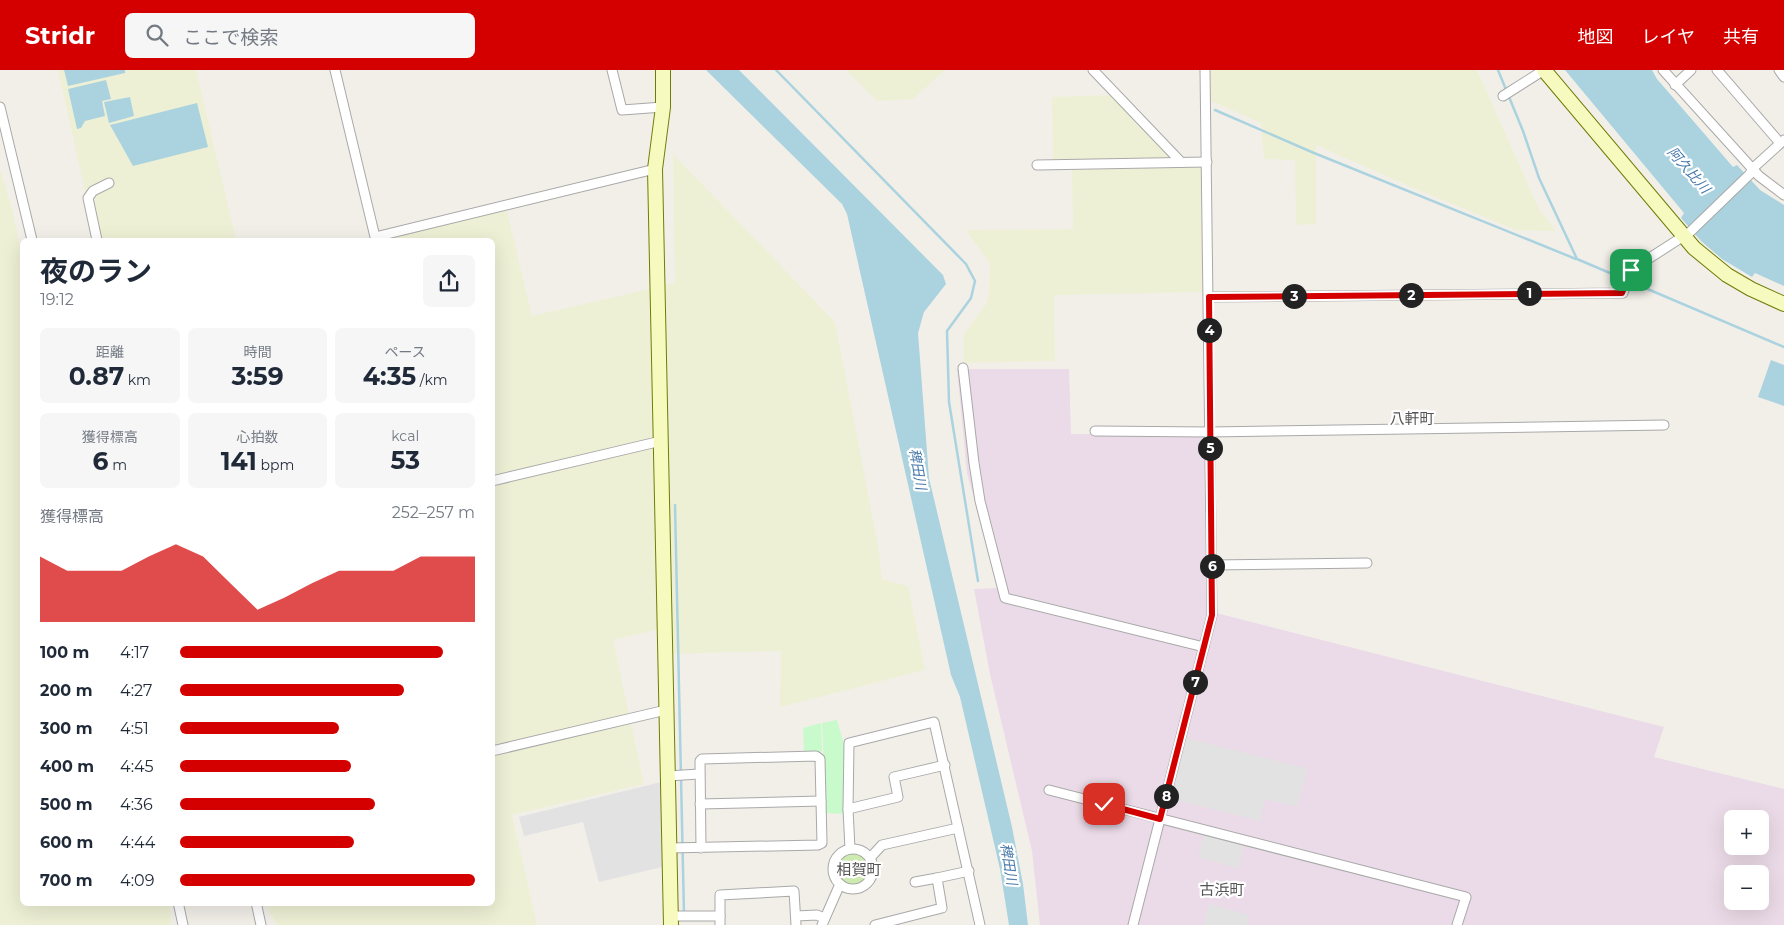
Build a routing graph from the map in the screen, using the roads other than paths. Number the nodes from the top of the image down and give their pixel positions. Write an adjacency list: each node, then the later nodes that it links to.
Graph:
1 (335, 70): 20 (street)
2 (612, 70): 15 (street)
3 (663, 70): 15 (street)
4 (1093, 70): 17 (street)
5 (1205, 70): 18 (street)
6 (1544, 70): 13 (street); 24 (street)
7 (1663, 70): 12 (street)
8 (1691, 70): 12 (street)
9 (1716, 70): 16 (street)
10 (1779, 70): 11 (street)
11 (1784, 77)
12 (1675, 85): 21 (street)
13 (1503, 96)
14 (0, 107): 25 (street)
15 (663, 107): 20 (street)
16 (1782, 141): 21 (street)
17 (1181, 162): 18 (street); 19 (street)
18 (1207, 162): 27 (street)
19 (1037, 165)
20 (655, 169): 33 (street)
21 (1751, 171): 23 (street); 24 (street)
22 (109, 183): 26 (street)
23 (1784, 195)
24 (1686, 234): 27 (street); 28 (street)
25 (32, 238)
26 (98, 238)
27 (1209, 297): 32 (street)
28 (1784, 304)
29 (963, 368): 37 (street)
30 (1664, 425): 32 (street)
31 (1095, 431): 32 (street)
32 (1210, 432): 36 (street)
33 (661, 441): 34 (street); 38 (street)
34 (495, 480)
35 (1367, 563): 36 (street)
36 (1212, 565): 37 (street)
37 (1204, 647): 47 (street)
38 (666, 710): 39 (street); 42 (street)
39 (495, 750)
40 (945, 765): 46 (street); 46 (street); 48 (street)
41 (699, 774): 42 (street); 44 (street); 45 (street)
42 (677, 776): 49 (street)
43 (1049, 790): 47 (street)
44 (821, 801): 45 (street); 50 (street)
45 (700, 804): 50 (street)
46 (848, 809): 51 (street)
47 (1160, 819): 67 (street); 68 (street)
48 (958, 828): 52 (street); 53 (street)
49 (678, 848): 50 (street); 59 (street)
50 (701, 848)
51 (850, 849): 52 (street); 56 (street)
52 (870, 858): 56 (street)
53 (969, 872): 54 (street); 66 (street)
54 (937, 878): 55 (street); 65 (street)
55 (915, 882)
56 (840, 884): 62 (street)
57 (179, 906): 63 (street)
58 (257, 906): 64 (street)
59 (678, 918): 60 (street)
60 (720, 921): 61 (street)
61 (796, 921): 62 (street)
62 (823, 922)
63 (183, 925)
64 (261, 925)
65 (875, 925)
66 (980, 925)
67 (1133, 925)
68 (1457, 925)

